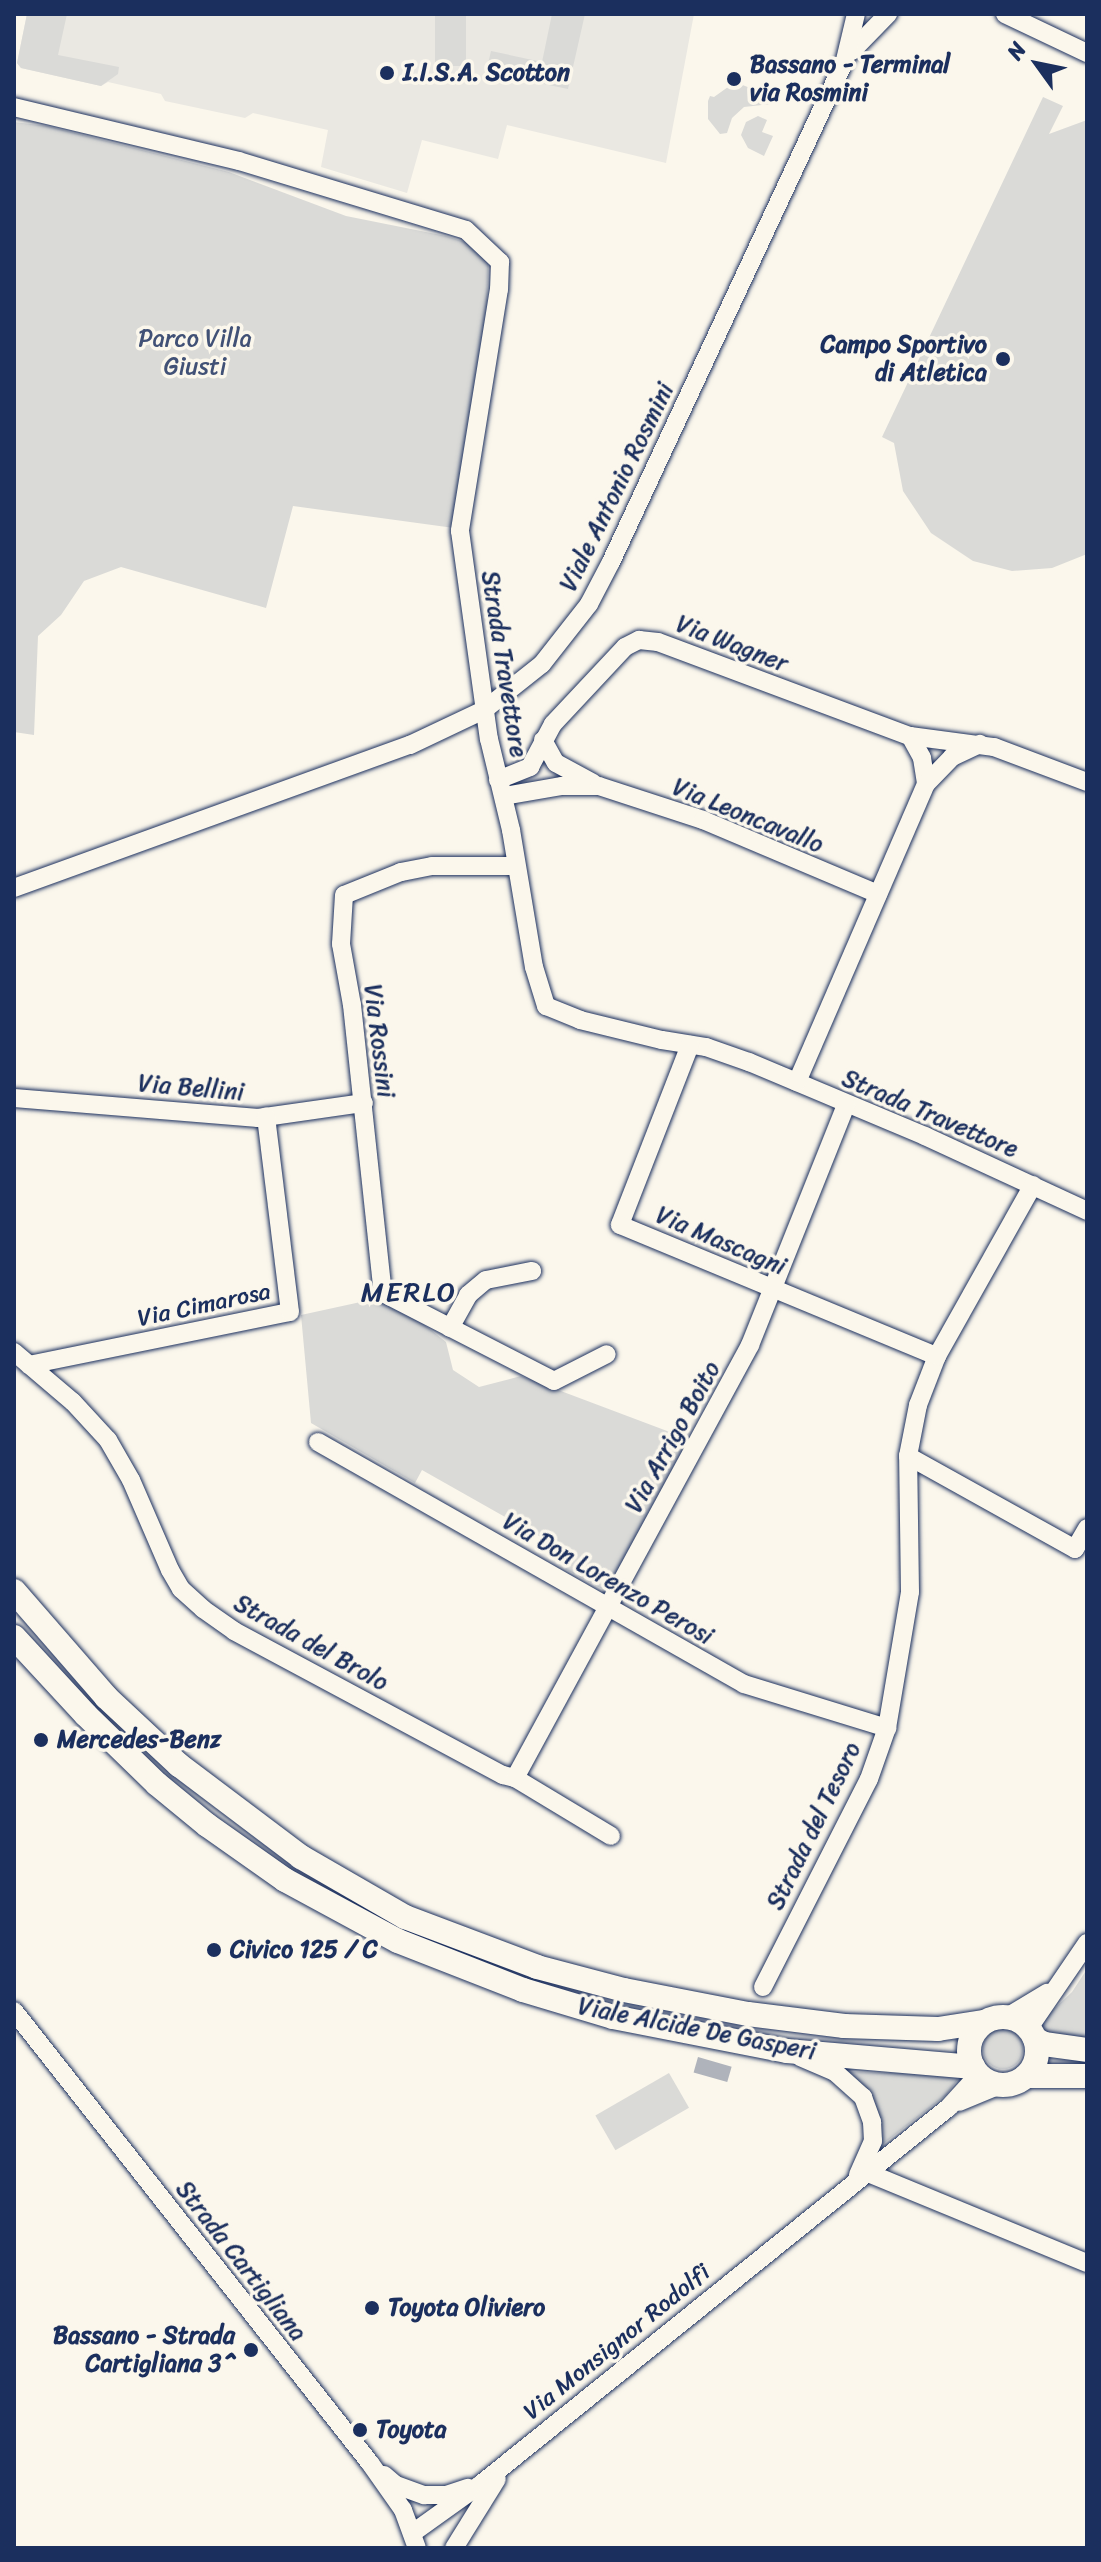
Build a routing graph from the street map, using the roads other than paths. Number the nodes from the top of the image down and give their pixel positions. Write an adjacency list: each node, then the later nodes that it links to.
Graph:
1 (856, 14): 5 (street, Viale Antonio Rosmini)
2 (888, 14): 5 (street, Viale Antonio Rosmini)
3 (1005, 14): 4 (street)
4 (1087, 53)
5 (845, 60): 7 (street, Viale Antonio Rosmini)
6 (14, 107): 7 (street, Strada Travettore)
7 (484, 710): 14 (street, Strada Travettore); 16 (street, Viale Antonio Rosmini)
8 (910, 736): 9 (street, Via Wagner); 10 (street, Via Wagner); 12 (street)
9 (543, 740): 13 (street, Via Leoncavallo); 14 (street, Via Wagner)
10 (980, 744): 11 (street, Via Wagner); 12 (street)
11 (1087, 782)
12 (926, 784): 17 (street)
13 (599, 786): 14 (street, Via Leoncavallo); 17 (street, Via Leoncavallo)
14 (501, 788): 15 (street, Strada Travettore)
15 (515, 866): 18 (street, Strada Travettore); 21 (street, Via Rossini)
16 (14, 888)
17 (878, 894): 19 (street)
18 (690, 1045): 19 (street, Strada Travettore); 27 (street, Via Mascagni)
19 (797, 1082): 22 (street, Strada Travettore)
20 (14, 1098): 23 (street, Via Bellini)
21 (364, 1103): 23 (street, Via Bellini); 28 (street, Via Rossini)
22 (846, 1105): 24 (street, Strada Travettore); 27 (street, Via Arrigo Boito)
23 (266, 1116): 32 (street, Via Cimarosa)
24 (1033, 1185): 25 (street, Strada Travettore); 31 (street, Strada del Tesoro)
25 (1087, 1211)
26 (532, 1271): 28 (street)
27 (774, 1290): 31 (street, Via Mascagni); 37 (street, Via Arrigo Boito)
28 (450, 1328): 30 (street, Via Rossini)
29 (14, 1352): 32 (street, Strada del Brolo)
30 (607, 1354)
31 (937, 1356): 34 (street, Strada del Tesoro)
32 (29, 1365): 40 (street, Strada del Brolo)
33 (318, 1442): 37 (street, Via Don Lorenzo Perosi)
34 (908, 1456): 35 (street); 39 (street, Strada del Tesoro)
35 (1087, 1528)
36 (14, 1591): 46 (main road, Viale Alcide De Gasperi)
37 (608, 1605): 39 (street, Via Don Lorenzo Perosi); 40 (street, Via Arrigo Boito)
38 (14, 1637): 49 (main road, Viale Alcide De Gasperi)
39 (887, 1728): 44 (street, Strada del Tesoro)
40 (515, 1778): 41 (street, Strada del Brolo)
41 (611, 1836)
42 (1087, 1943): 43 (street)
43 (1059, 1986): 46 (street); 47 (street)
44 (763, 1987)
45 (15, 2013): 56 (street, Strada Cartigliana)
46 (996, 2019): 47 (main road); 50 (main road)
47 (1032, 2033): 48 (main road); 51 (main road)
48 (1087, 2050)
49 (787, 2051): 50 (main road, Viale Alcide De Gasperi); 54 (street, Via Monsignor Rodolfi)
50 (984, 2075): 51 (main road, Viale Alcide De Gasperi); 53 (street, Via Monsignor Rodolfi)
51 (1026, 2076): 52 (main road, Viale Alcide De Gasperi)
52 (1087, 2076)
53 (866, 2172): 54 (street, Via Monsignor Rodolfi); 55 (street)
54 (849, 2186): 57 (street, Via Monsignor Rodolfi)
55 (1087, 2263)
56 (370, 2463): 58 (street); 59 (street, Strada Cartigliana)
57 (506, 2464): 58 (street, Via Monsignor Rodolfi); 60 (street)
58 (481, 2484): 59 (street, Via Monsignor Rodolfi)
59 (415, 2540)
60 (454, 2548)

